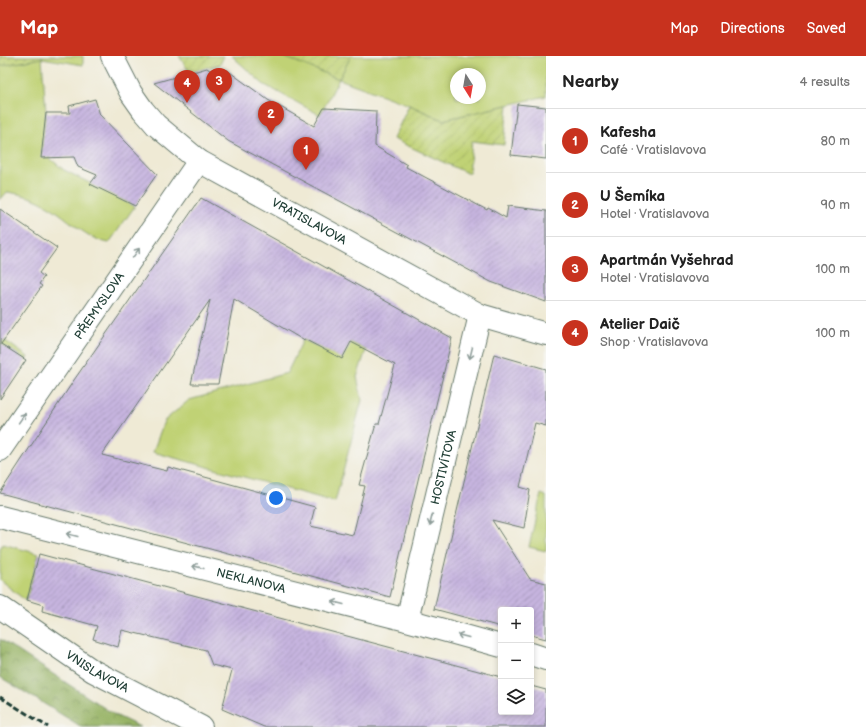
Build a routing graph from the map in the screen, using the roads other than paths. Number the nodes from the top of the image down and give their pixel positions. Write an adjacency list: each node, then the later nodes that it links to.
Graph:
1 (112, 56): 2 (street, VRATISLAVOVA)
2 (199, 161): 3 (street, VRATISLAVOVA); 5 (street, PŘEMYSLOVA, one-way to 2)
3 (480, 315): 4 (street, VRATISLAVOVA); 8 (street, HOSTIVÍTOVA, one-way to 8)
4 (546, 334)
5 (0, 450)
6 (0, 517): 8 (street, NEKLANOVA, one-way to 6)
7 (0, 607): 12 (street, VNISLAVOVA)
8 (407, 620): 9 (street, NEKLANOVA, one-way to 8)
9 (498, 645)
10 (534, 655): 11 (street)
11 (546, 658)
12 (201, 727)

